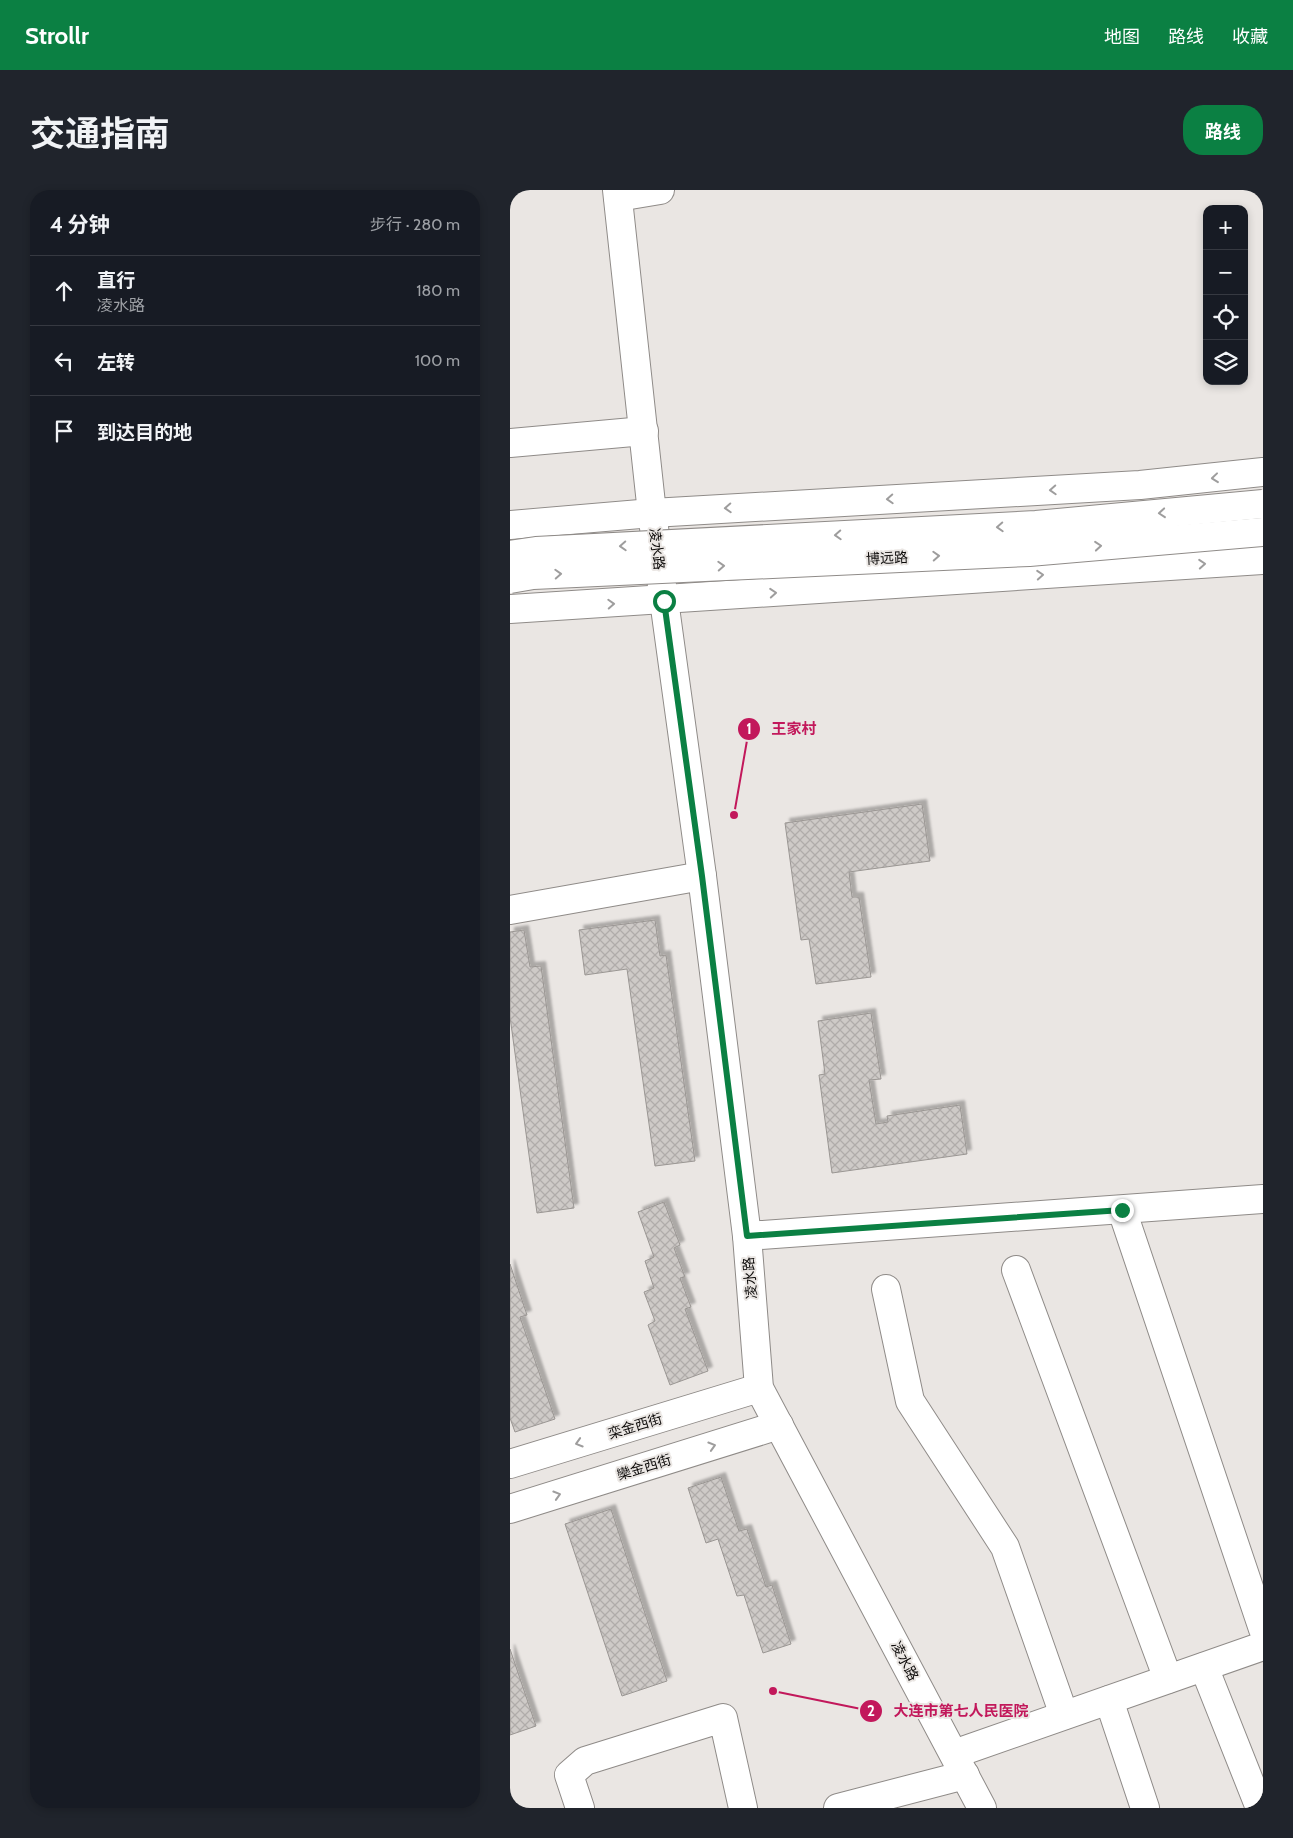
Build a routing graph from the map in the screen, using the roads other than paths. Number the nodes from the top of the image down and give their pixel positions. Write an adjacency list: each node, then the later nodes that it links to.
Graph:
1 (660, 190): 2 (street)
2 (618, 193): 3 (street, 凌水路)
3 (644, 431): 4 (street); 7 (street, 凌水路)
4 (510, 443)
5 (1263, 472): 7 (street, one-way to 7)
6 (1263, 504): 10 (street, one-way to 10, bridge)
7 (652, 513): 8 (street); 13 (street, 凌水路)
8 (510, 525)
9 (1263, 532): 12 (street, 博远路, one-way to 9, bridge)
10 (510, 555)
11 (1262, 562): 13 (street, one-way to 11)
12 (510, 579)
13 (664, 601): 14 (street, one-way to 13); 15 (street, 凌水路)
14 (510, 610)
15 (702, 876): 16 (street); 19 (street, 凌水路)
16 (510, 910)
17 (1263, 1199): 18 (street)
18 (1122, 1210): 19 (street); 26 (street)
19 (747, 1236): 22 (street, 凌水路)
20 (1016, 1270): 29 (street)
21 (886, 1289): 31 (street)
22 (759, 1388): 23 (street, 凌水路); 24 (street, 栾金西街, one-way to 24)
23 (779, 1425): 25 (street, 欒金西街, one-way to 23); 32 (street, 凌水路)
24 (510, 1464)
25 (510, 1509)
26 (1263, 1629)
27 (1263, 1646): 28 (street)
28 (1204, 1667): 29 (street); 38 (street)
29 (1168, 1679): 30 (street)
30 (1109, 1700): 31 (street); 37 (street)
31 (1064, 1715): 32 (street)
32 (959, 1764): 35 (street); 36 (street, 凌水路)
33 (580, 1808): 34 (street)
34 (743, 1808)
35 (838, 1808)
36 (982, 1808)
37 (1145, 1808)
38 (1260, 1808)

